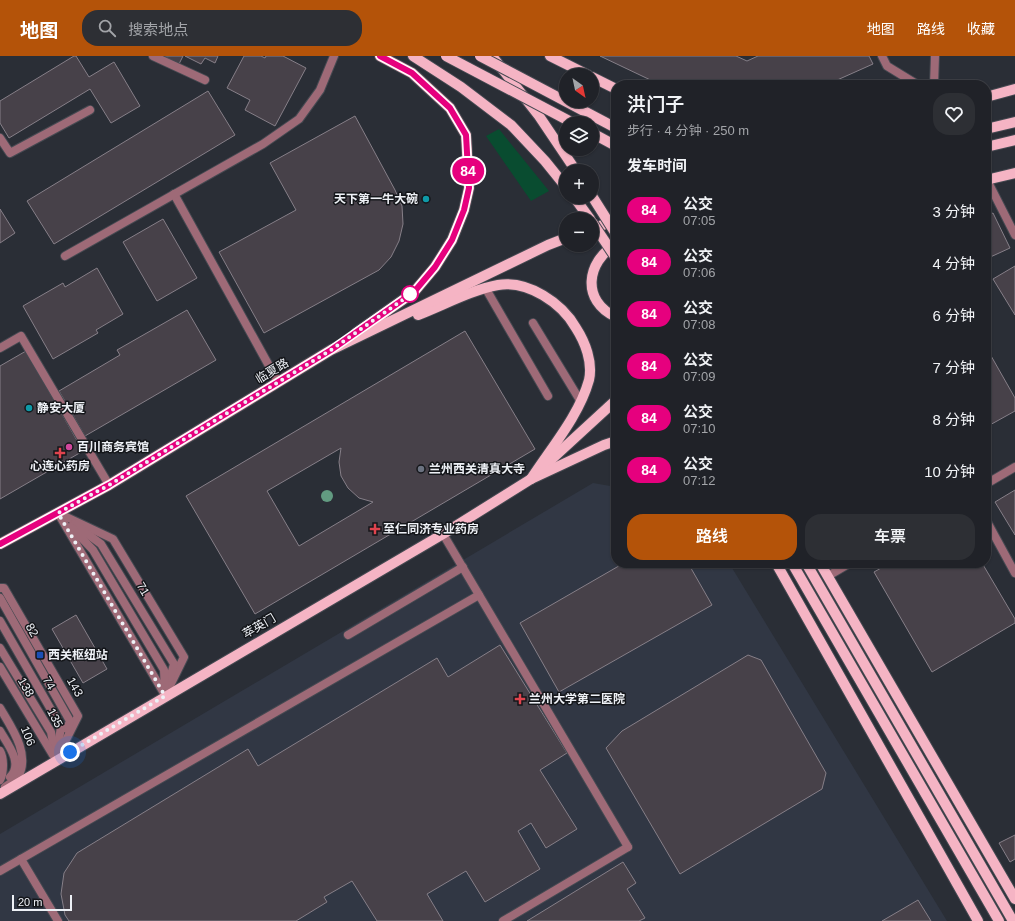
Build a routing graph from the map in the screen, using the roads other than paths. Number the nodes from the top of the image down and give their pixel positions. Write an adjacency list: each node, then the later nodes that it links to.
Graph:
1 (153, 56): 12 (street)
2 (334, 56): 34 (street)
3 (380, 56): 49 (main road)
4 (413, 56): 31 (main road)
5 (446, 56): 20 (main road, bridge)
6 (480, 56): 22 (main road, bridge)
7 (492, 56): 29 (main road, bridge)
8 (550, 56): 11 (main road)
9 (882, 56): 14 (street)
10 (935, 56): 15 (street)
11 (574, 68)
12 (206, 80)
13 (599, 80): 16 (main road)
14 (910, 80)
15 (934, 80)
16 (611, 86)
17 (1015, 89): 18 (main road)
18 (991, 96)
19 (90, 110): 25 (street)
20 (560, 116)
21 (1015, 122): 23 (main road)
22 (611, 125)
23 (991, 129)
24 (599, 137): 27 (main road)
25 (0, 138)
26 (1015, 140): 28 (main road)
27 (611, 143)
28 (991, 146)
29 (571, 164)
30 (1015, 173): 32 (main road)
31 (559, 178)
32 (991, 179)
33 (991, 188): 40 (street)
34 (174, 194): 44 (street); 50 (street)
35 (597, 204): 38 (main road, bridge)
36 (611, 222): 37 (main road)
37 (599, 226)
38 (611, 226)
39 (599, 232): 43 (main road, bridge)
40 (1015, 235)
41 (559, 241): 49 (main road, 临夏路)
42 (611, 247): 46 (main road)
43 (611, 250)
44 (65, 256)
45 (486, 288): 49 (main road); 51 (street); 52 (main road)
46 (611, 313)
47 (533, 322): 52 (street)
48 (0, 348): 58 (street)
49 (331, 350): 50 (main road, 临夏路)
50 (278, 382): 58 (main road, 临夏路)
51 (548, 396)
52 (581, 402): 56 (main road)
53 (611, 405): 56 (main road)
54 (611, 443): 56 (main road)
55 (1015, 467): 57 (street)
56 (531, 479): 61 (main road, 萃英门)
57 (991, 481)
58 (109, 485): 59 (main road, 临夏路)
59 (58, 513): 62 (main road, 临夏路); 78 (street); 78 (street, 71); 78 (street)
60 (991, 529): 69 (street)
61 (443, 534): 63 (street); 78 (main road, 萃英门)
62 (0, 544)
63 (462, 567): 72 (street); 75 (street)
64 (779, 568): 91 (main road)
65 (795, 568): 92 (main road)
66 (809, 568): 93 (main road)
67 (823, 568): 70 (main road)
68 (842, 568): 70 (street)
69 (1015, 573)
70 (828, 576): 88 (main road)
71 (0, 588): 82 (street, 143)
72 (479, 595): 86 (street); 90 (street)
73 (0, 598): 82 (street, 82)
74 (0, 621): 82 (street, 74)
75 (348, 634)
76 (0, 648): 82 (street, 135)
77 (0, 667): 82 (street, 138)
78 (165, 696): 82 (main road, 萃英门)
79 (0, 708): 85 (street, 106)
80 (0, 730): 84 (street)
81 (0, 751): 83 (street)
82 (56, 760): 85 (main road, 萃英门)
83 (0, 780)
84 (0, 788)
85 (0, 792)
86 (21, 859): 87 (street); 89 (street)
87 (0, 871)
88 (1015, 899)
89 (58, 921)
90 (503, 921)
91 (978, 921)
92 (999, 921)
93 (1013, 921)

